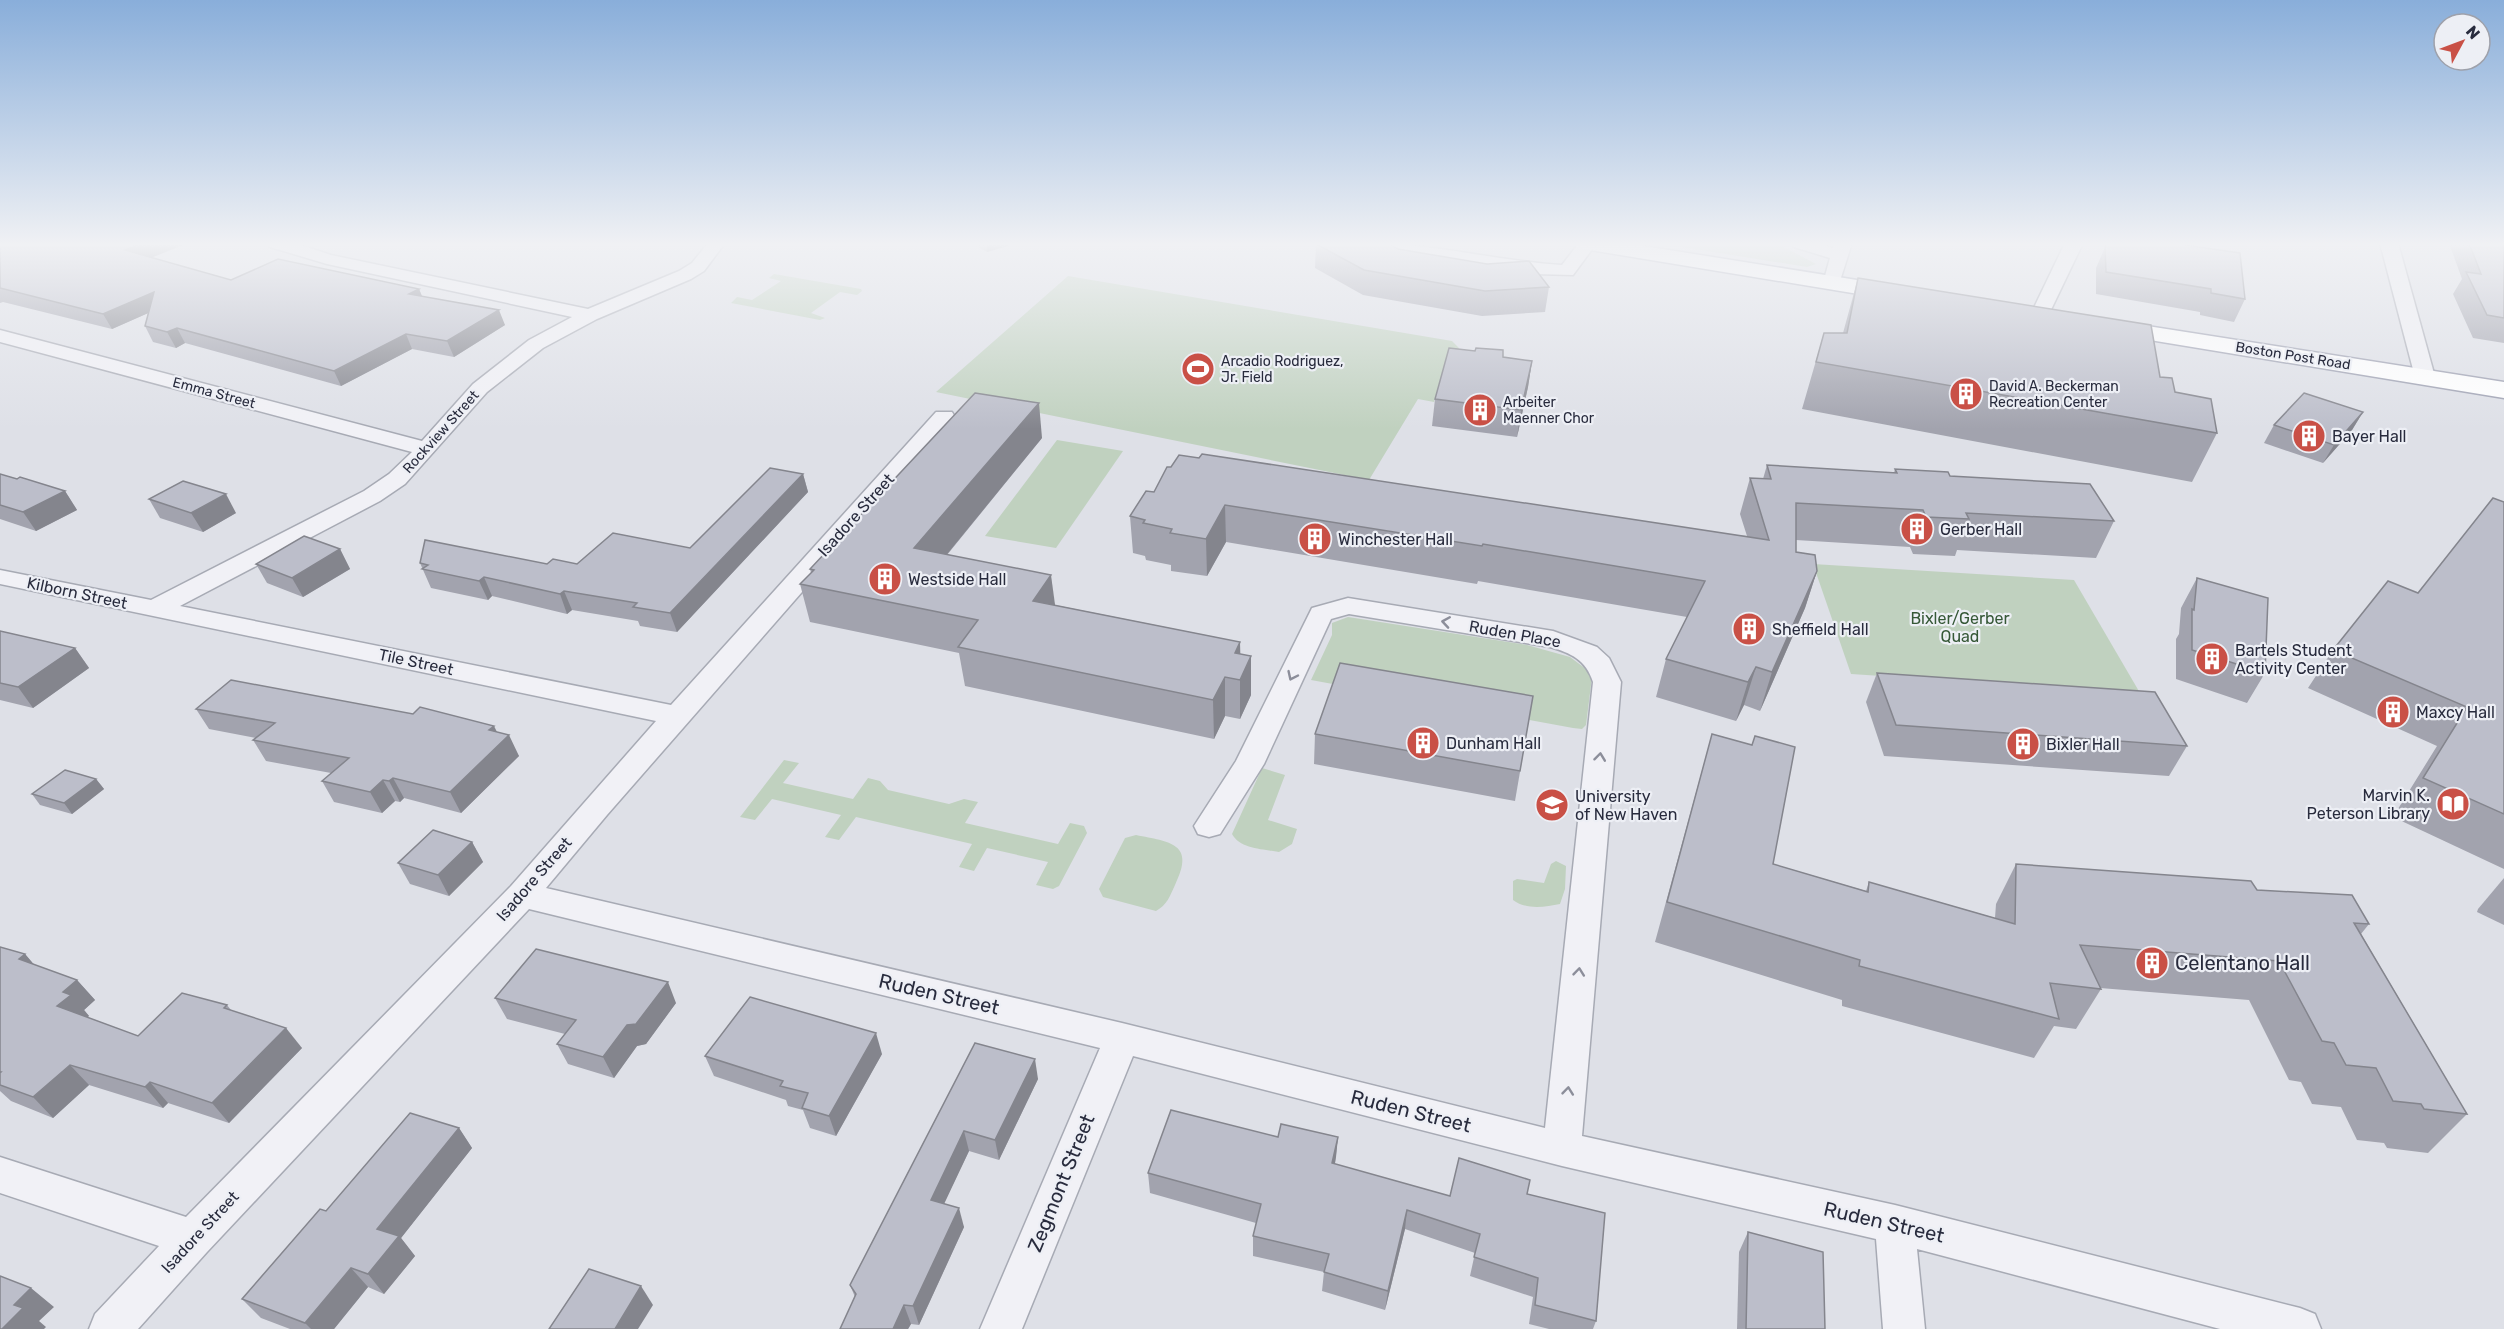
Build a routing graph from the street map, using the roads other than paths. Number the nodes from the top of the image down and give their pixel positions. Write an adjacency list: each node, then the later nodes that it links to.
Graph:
1 (542, 305): 6 (street)
2 (614, 305): 6 (street, Rockview Street)
3 (2044, 305): 7 (street)
4 (2406, 305): 11 (street)
5 (2016, 312): 7 (main road)
6 (590, 315): 14 (street, Rockview Street)
7 (2039, 316): 8 (main road)
8 (2062, 319)
9 (2085, 323): 11 (main road, Boston Post Road)
10 (0, 336): 14 (street, Emma Street)
11 (2426, 377): 12 (main road, Boston Post Road)
12 (2504, 390)
13 (944, 417): 17 (street, Isadore Street)
14 (428, 449): 16 (street, Rockview Street)
15 (0, 577): 16 (street, Kilborn Street)
16 (154, 609): 17 (street, Tile Street)
17 (678, 716): 19 (street, Isadore Street)
18 (1209, 826): 21 (street, Ruden Place, one-way to 18)
19 (522, 895): 20 (street, Ruden Street); 24 (street, Isadore Street)
20 (1122, 1038): 21 (street, Ruden Street); 26 (street, Zegmont Street)
21 (1562, 1149): 23 (street, Ruden Street)
22 (0, 1175): 24 (street)
23 (1895, 1224): 27 (street); 28 (street, Ruden Street)
24 (193, 1238): 25 (street, Isadore Street)
25 (110, 1329)
26 (1001, 1329)
27 (1904, 1329)
28 (2300, 1329)

